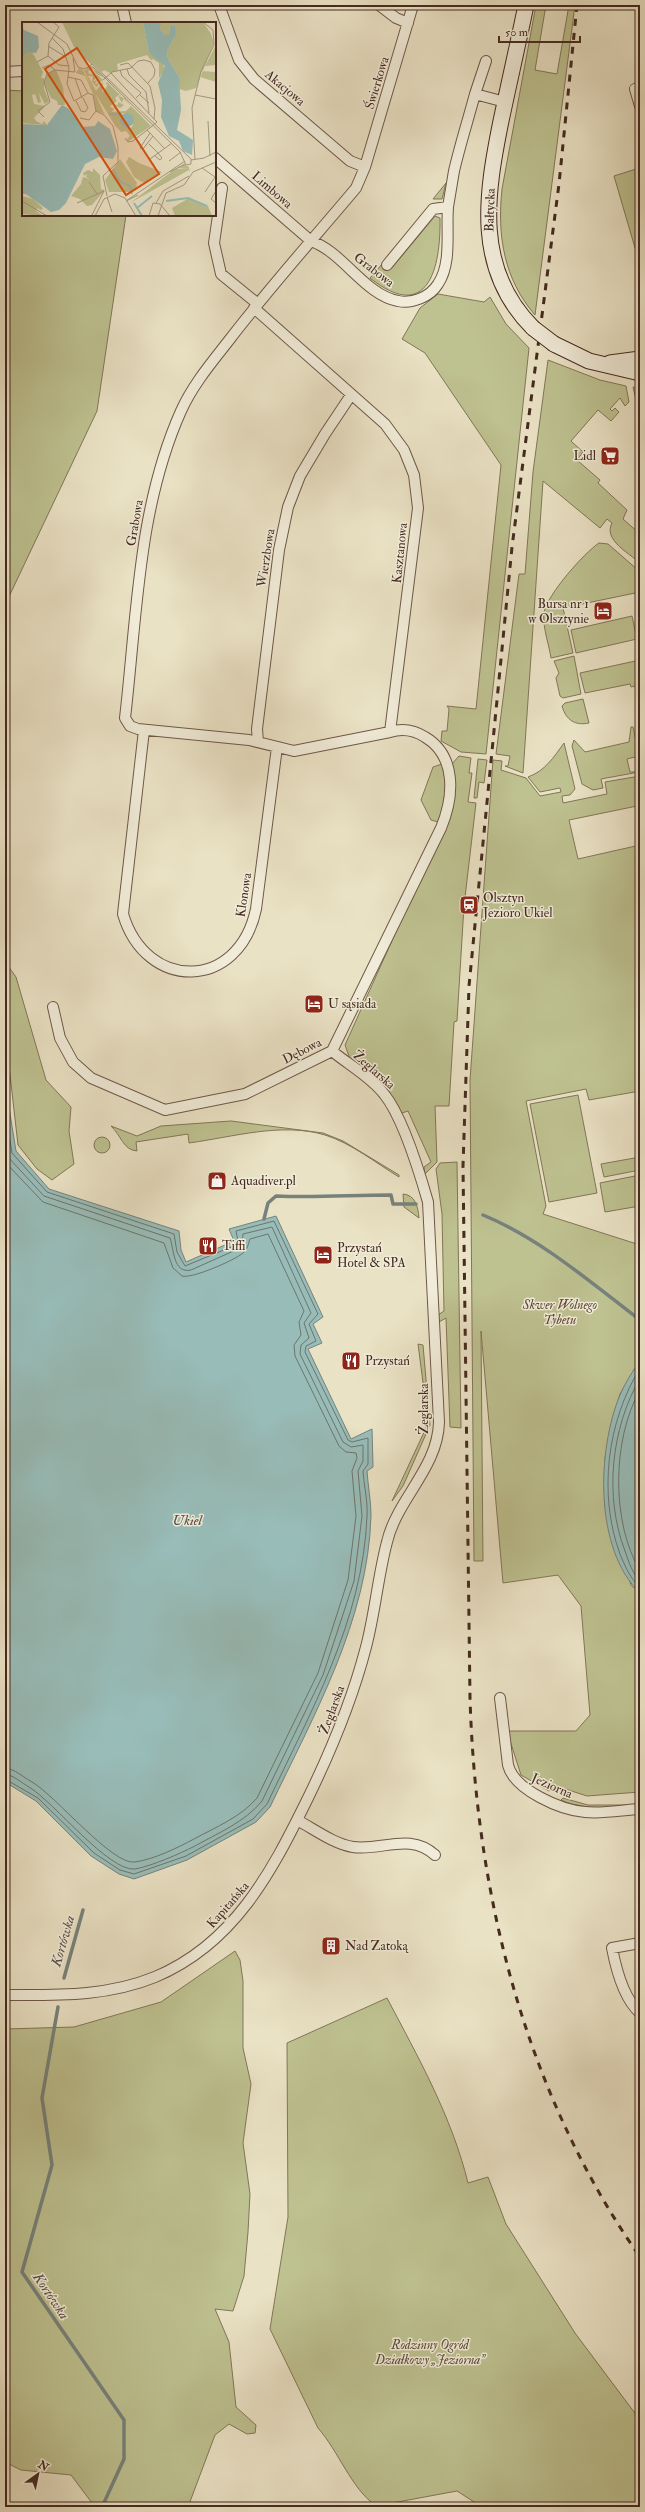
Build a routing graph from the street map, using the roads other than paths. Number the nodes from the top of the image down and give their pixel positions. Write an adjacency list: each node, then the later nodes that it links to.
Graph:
1 (122, 5): 6 (street)
2 (219, 5): 16 (street, Akacjowa)
3 (379, 5): 7 (street)
4 (413, 5): 7 (street, Świerkowa)
5 (526, 5): 13 (main road, Bałtycka)
6 (126, 22)
7 (408, 23): 16 (street, Świerkowa)
8 (486, 61): 12 (street, Grabowa)
9 (22, 71): 10 (street)
10 (5, 72)
11 (638, 88): 14 (street)
12 (476, 94): 13 (street); 18 (street, Grabowa)
13 (505, 102): 23 (main road, Bałtycka, bridge)
14 (640, 106)
15 (216, 159): 19 (street, Limbowa)
16 (365, 167): 19 (street, Grabowa)
17 (222, 188): 21 (street, Kasztanowa)
18 (448, 207): 19 (street, Grabowa); 20 (street, Grabowa)
19 (311, 241): 21 (street, Grabowa)
20 (387, 265)
21 (256, 306): 25 (street, Kasztanowa); 26 (street, Grabowa)
22 (640, 359): 23 (main road, Bałtycka)
23 (602, 364): 24 (main road, Bałtycka)
24 (640, 373)
25 (352, 395): 27 (street, Kasztanowa); 28 (street, Wierzbowa)
26 (144, 730): 28 (street, Grabowa); 29 (street, Klonowa)
27 (390, 732): 29 (street); 31 (street, Dębowa)
28 (258, 742): 29 (street)
29 (277, 747)
30 (54, 1006): 31 (street, Dębowa)
31 (332, 1051): 34 (street, Żeglarska)
32 (500, 1698): 33 (street, Jeziorna)
33 (640, 1809)
34 (297, 1820): 35 (street); 37 (street, Kapitańska)
35 (435, 1855)
36 (640, 1942): 38 (street)
37 (5, 1995)
38 (640, 2013)

